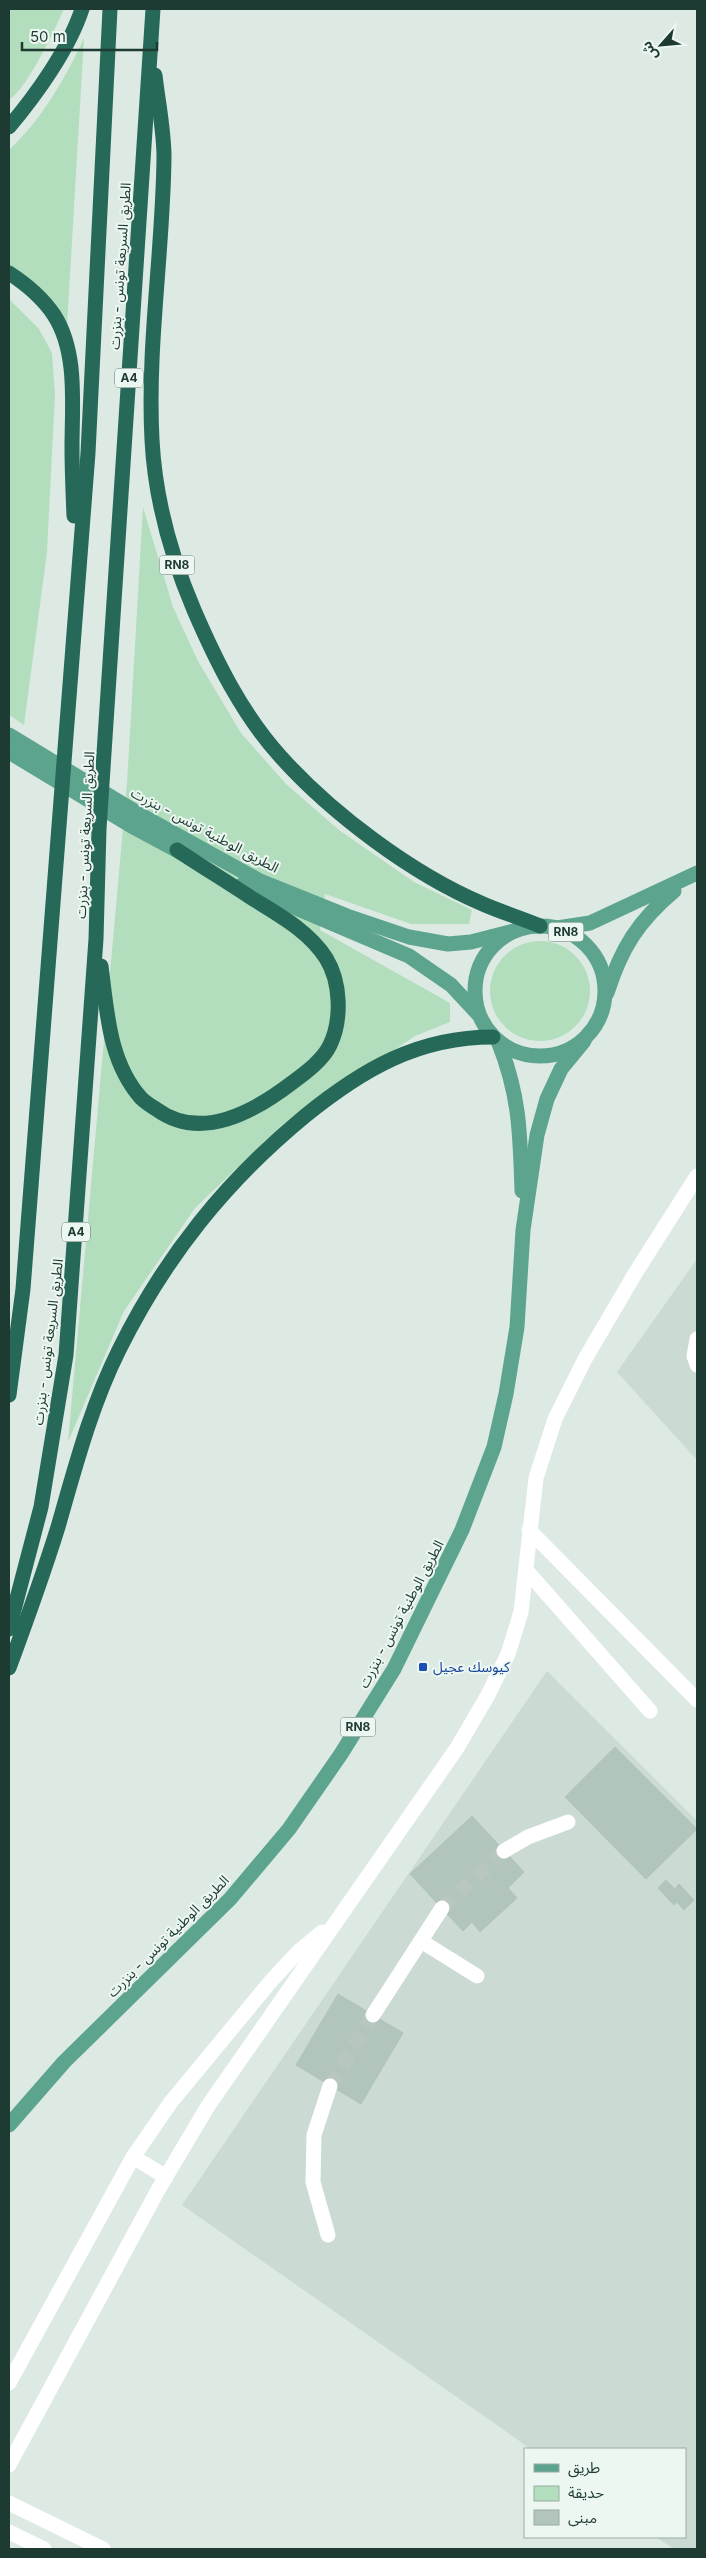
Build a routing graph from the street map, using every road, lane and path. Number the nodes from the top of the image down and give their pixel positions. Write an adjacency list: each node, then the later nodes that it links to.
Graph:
1 (82, 9): 5 (highway)
2 (110, 9): 9 (highway, الطريق السريعة تونس - بنزرت)
3 (153, 9): 4 (highway, RN8)
4 (151, 36): 14 (highway, RN8); 17 (highway, الطريق السريعة تونس - بنزرت / A4)
5 (53, 67): 6 (highway); 7 (highway)
6 (9, 110)
7 (9, 127)
8 (9, 274): 9 (highway)
9 (76, 592): 26 (highway, الطريق السريعة تونس - بنزرت)
10 (9, 736): 16 (main road, الطريق الوطنية تونس - بنزرت / RN8)
11 (11, 754): 12 (main road, الطريق الوطنية تونس - بنزرت / RN8)
12 (177, 850): 17 (highway); 19 (main road, الطريق الوطنية تونس - بنزرت / RN8)
13 (694, 875): 15 (main road); 18 (main road)
14 (540, 926): 15 (main road, الطريق الوطنية تونس - بنزرت / RN8); 16 (main road, الطريق الوطنية تونس - بنزرت / RN8)
15 (556, 928): 18 (main road, الطريق الوطنية تونس - بنزرت / RN8)
16 (514, 931): 19 (main road, الطريق الوطنية تونس - بنزرت / RN8)
17 (96, 939): 29 (highway, الطريق السريعة تونس - بنزرت / A4)
18 (605, 1000): 21 (main road, الطريق الوطنية تونس - بنزرت / RN8)
19 (480, 1015): 20 (main road, الطريق الوطنية تونس - بنزرت / RN8)
20 (496, 1039): 21 (main road, الطريق الوطنية تونس - بنزرت / RN8); 23 (main road, الطريق الوطنية تونس - بنزرت / RN8); 30 (highway)
21 (584, 1041): 23 (main road, الطريق الوطنية تونس - بنزرت / RN8)
22 (697, 1176): 27 (street)
23 (523, 1230): 41 (main road, الطريق الوطنية تونس - بنزرت / RN8)
24 (697, 1339): 25 (street)
25 (697, 1365)
26 (9, 1395)
27 (529, 1530): 28 (street); 31 (street)
28 (526, 1570): 32 (street); 36 (street)
29 (9, 1629)
30 (9, 1668)
31 (697, 1700)
32 (650, 1711)
33 (568, 1822): 34 (street)
34 (504, 1850)
35 (442, 1908): 37 (street)
36 (334, 1921): 42 (street); 43 (street)
37 (421, 1941): 38 (street); 39 (street)
38 (477, 1976)
39 (373, 2015)
40 (330, 2086): 44 (street)
41 (9, 2125)
42 (133, 2158): 43 (street); 45 (street)
43 (166, 2177): 46 (street)
44 (328, 2235)
45 (9, 2383)
46 (9, 2465)
47 (9, 2503): 50 (street)
48 (9, 2532): 49 (street)
49 (44, 2549)
50 (103, 2549)

